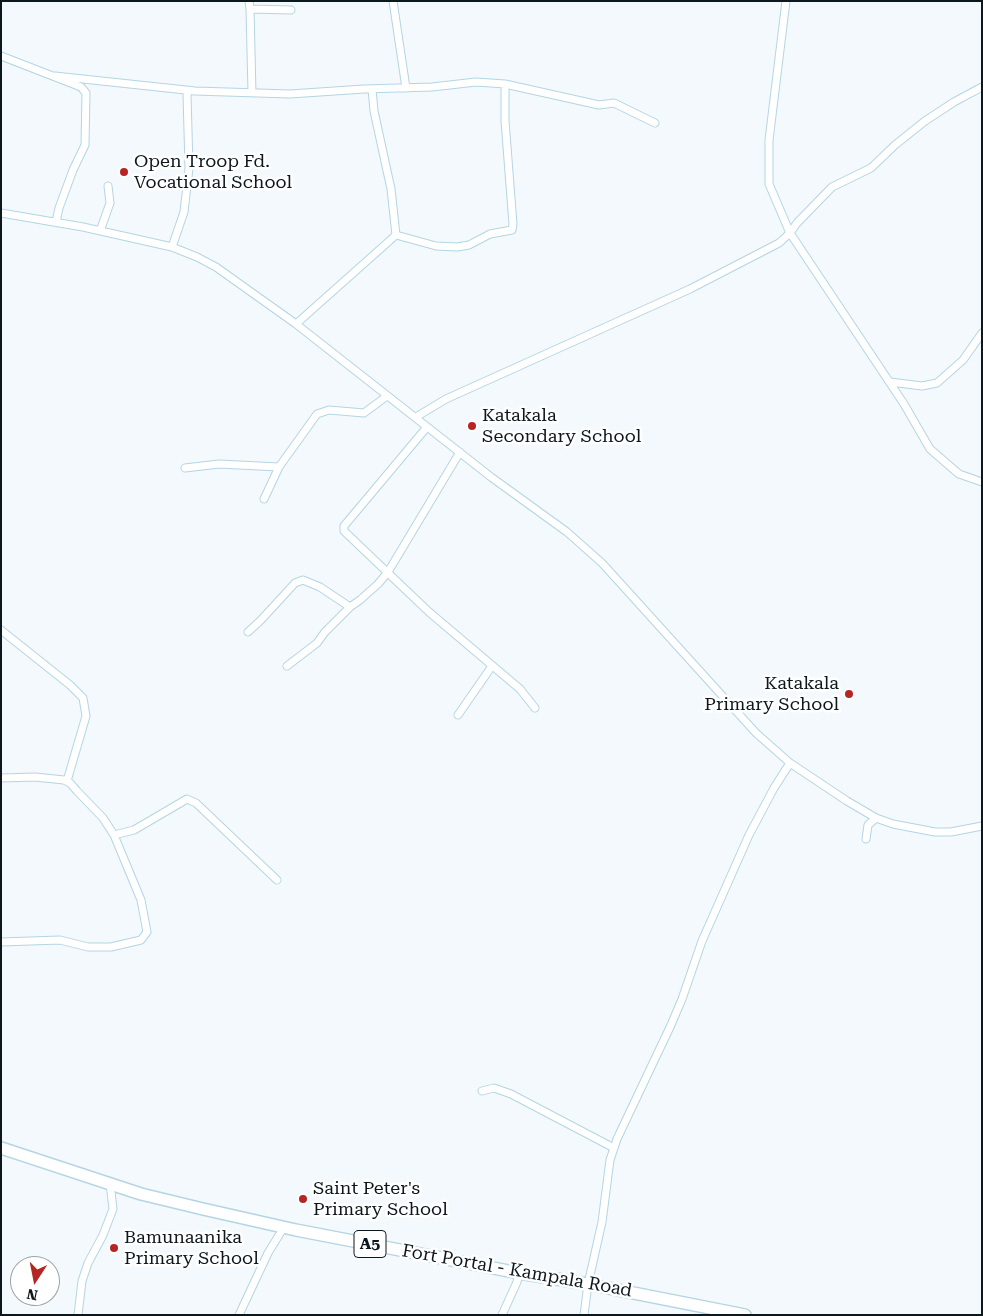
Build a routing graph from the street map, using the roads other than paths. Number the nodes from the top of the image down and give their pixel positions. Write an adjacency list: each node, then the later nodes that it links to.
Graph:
1 (394, 1): 9 (street)
2 (786, 1): 18 (street)
3 (250, 5): 4 (street); 11 (street)
4 (291, 10)
5 (1, 56): 6 (street)
6 (55, 76): 11 (street); 16 (street)
7 (505, 84): 9 (street); 13 (street); 19 (street)
8 (982, 87): 18 (street)
9 (406, 88): 10 (street)
10 (372, 89): 11 (street); 19 (street)
11 (252, 93)
12 (187, 94): 20 (street)
13 (655, 123)
14 (108, 186): 17 (street)
15 (1, 213): 16 (street)
16 (56, 222): 17 (street)
17 (100, 231): 20 (street)
18 (790, 233): 23 (street); 25 (street)
19 (396, 235): 21 (street)
20 (172, 247): 21 (street)
21 (296, 324): 24 (street)
22 (982, 333): 23 (street)
23 (890, 382): 30 (street)
24 (387, 396): 25 (street); 28 (street)
25 (416, 417): 26 (street)
26 (427, 427): 27 (street); 32 (street)
27 (460, 452): 32 (street); 40 (street)
28 (279, 466): 29 (street); 31 (street)
29 (185, 468)
30 (982, 482)
31 (264, 499)
32 (388, 572): 33 (street); 37 (street)
33 (350, 607): 35 (street); 36 (street)
34 (1, 630): 42 (street)
35 (248, 632)
36 (287, 666)
37 (492, 666): 38 (street); 39 (street)
38 (535, 708)
39 (458, 715)
40 (790, 763): 43 (street); 51 (street)
41 (1, 778): 42 (street)
42 (68, 782): 45 (street)
43 (876, 818): 44 (street); 46 (street)
44 (982, 826)
45 (114, 835): 47 (street); 48 (street)
46 (866, 839)
47 (277, 880)
48 (1, 942)
49 (482, 1091): 51 (street)
50 (1, 1148): 52 (main road, Fort Portal - Kampala Road / A5)
51 (614, 1148): 55 (street)
52 (110, 1183): 53 (main road, Fort Portal - Kampala Road / A5); 56 (street)
53 (284, 1227): 54 (main road, Fort Portal - Kampala Road / A5); 57 (street)
54 (519, 1273): 55 (main road, Fort Portal - Kampala Road / A5); 58 (street)
55 (588, 1284): 59 (street); 60 (main road, Fort Portal - Kampala Road / A5)
56 (78, 1315)
57 (239, 1315)
58 (502, 1315)
59 (584, 1315)
60 (745, 1315)

